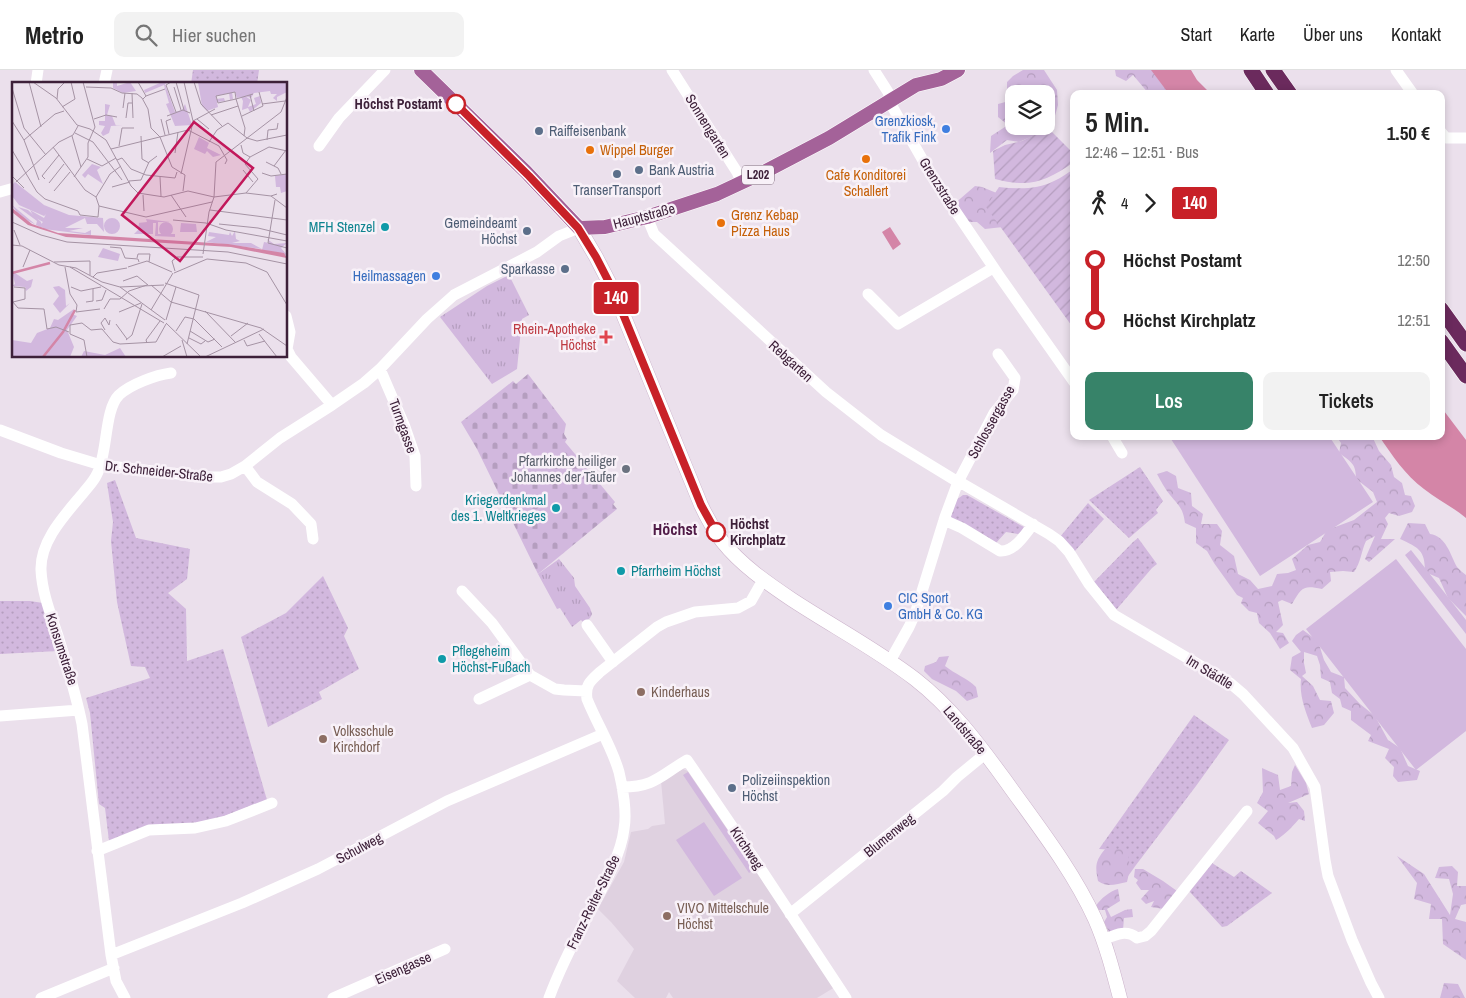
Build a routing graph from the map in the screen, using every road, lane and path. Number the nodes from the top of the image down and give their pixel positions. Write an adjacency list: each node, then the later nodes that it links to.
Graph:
1 (385, 70): 17 (street)
2 (421, 70): 20 (main road)
3 (672, 70): 18 (street, Sonnengarten)
4 (874, 70): 14 (street, Grenzstraße)
5 (928, 70): 10 (main road, L202)
6 (958, 70): 10 (main road, L202)
7 (1251, 70): 11 (highway)
8 (1273, 70): 12 (highway)
9 (1396, 70): 13 (street)
10 (910, 89): 14 (main road, Hauptstraße / L202)
11 (1265, 90)
12 (1287, 90)
13 (1410, 90)
14 (890, 101): 18 (main road, Hauptstraße / L202); 21 (street, Grenzstraße)
15 (1445, 135): 16 (street)
16 (1466, 138)
17 (320, 146)
18 (742, 183): 19 (main road, Hauptstraße / L202)
19 (647, 217): 20 (main road, Hauptstraße / L202); 40 (street, Rebgarten)
20 (578, 228): 30 (street, Dr. Schneider-Straße); 45 (main road, Landstraße)
21 (993, 268): 22 (street); 32 (street, Grenzstraße)
22 (868, 294)
23 (1445, 315): 26 (highway)
24 (288, 324): 25 (street)
25 (288, 343)
26 (1466, 344)
27 (1445, 347): 33 (highway)
28 (288, 351): 34 (street)
29 (998, 354): 40 (street, Schlossergasse)
30 (380, 369): 34 (street, Dr. Schneider-Straße); 41 (street, Turmgasse)
31 (171, 373): 38 (street)
32 (1070, 376)
33 (1466, 376)
34 (332, 405): 39 (street, Dr. Schneider-Straße)
35 (0, 430): 38 (street, Dr. Schneider-Straße)
36 (1114, 440): 37 (street)
37 (1122, 453)
38 (101, 465): 39 (street, Dr. Schneider-Straße); 53 (street, Konsumstraße)
39 (245, 466): 44 (street)
40 (958, 482): 42 (street, Schlossergasse); 43 (street, Im Städtle)
41 (416, 486)
42 (944, 520): 43 (street); 48 (street, Schlossergasse)
43 (1032, 524): 72 (street, Im Städtle)
44 (313, 539)
45 (763, 580): 48 (main road, Landstraße); 49 (street)
46 (462, 591): 50 (street)
47 (587, 625): 49 (street)
48 (890, 661): 56 (main road, Landstraße)
49 (613, 662): 51 (street)
50 (530, 675): 51 (street); 52 (street)
51 (586, 691): 55 (street, Franz-Reiter-Straße)
52 (480, 699)
53 (79, 710): 54 (street); 60 (street, Konsumstraße)
54 (0, 716)
55 (603, 734): 57 (street, Franz-Reiter-Straße); 64 (street, Schulweg)
56 (986, 754): 61 (street, Blumenweg); 62 (main road, Landstraße)
57 (622, 787): 61 (street, Kirchweg); 69 (street, Franz-Reiter-Straße)
58 (272, 803): 60 (street)
59 (1247, 811): 62 (street)
60 (97, 851): 64 (street, Konsumstraße)
61 (790, 914): 70 (street, Kirchweg)
62 (1103, 940): 71 (main road, Landstraße)
63 (445, 949): 68 (street, Eisengasse)
64 (111, 955): 65 (street, Konsumstraße)
65 (114, 968): 66 (street); 67 (street, Konsumstraße)
66 (41, 998)
67 (125, 998)
68 (333, 998)
69 (549, 998)
70 (846, 998)
71 (1120, 998)
72 (1379, 998)

